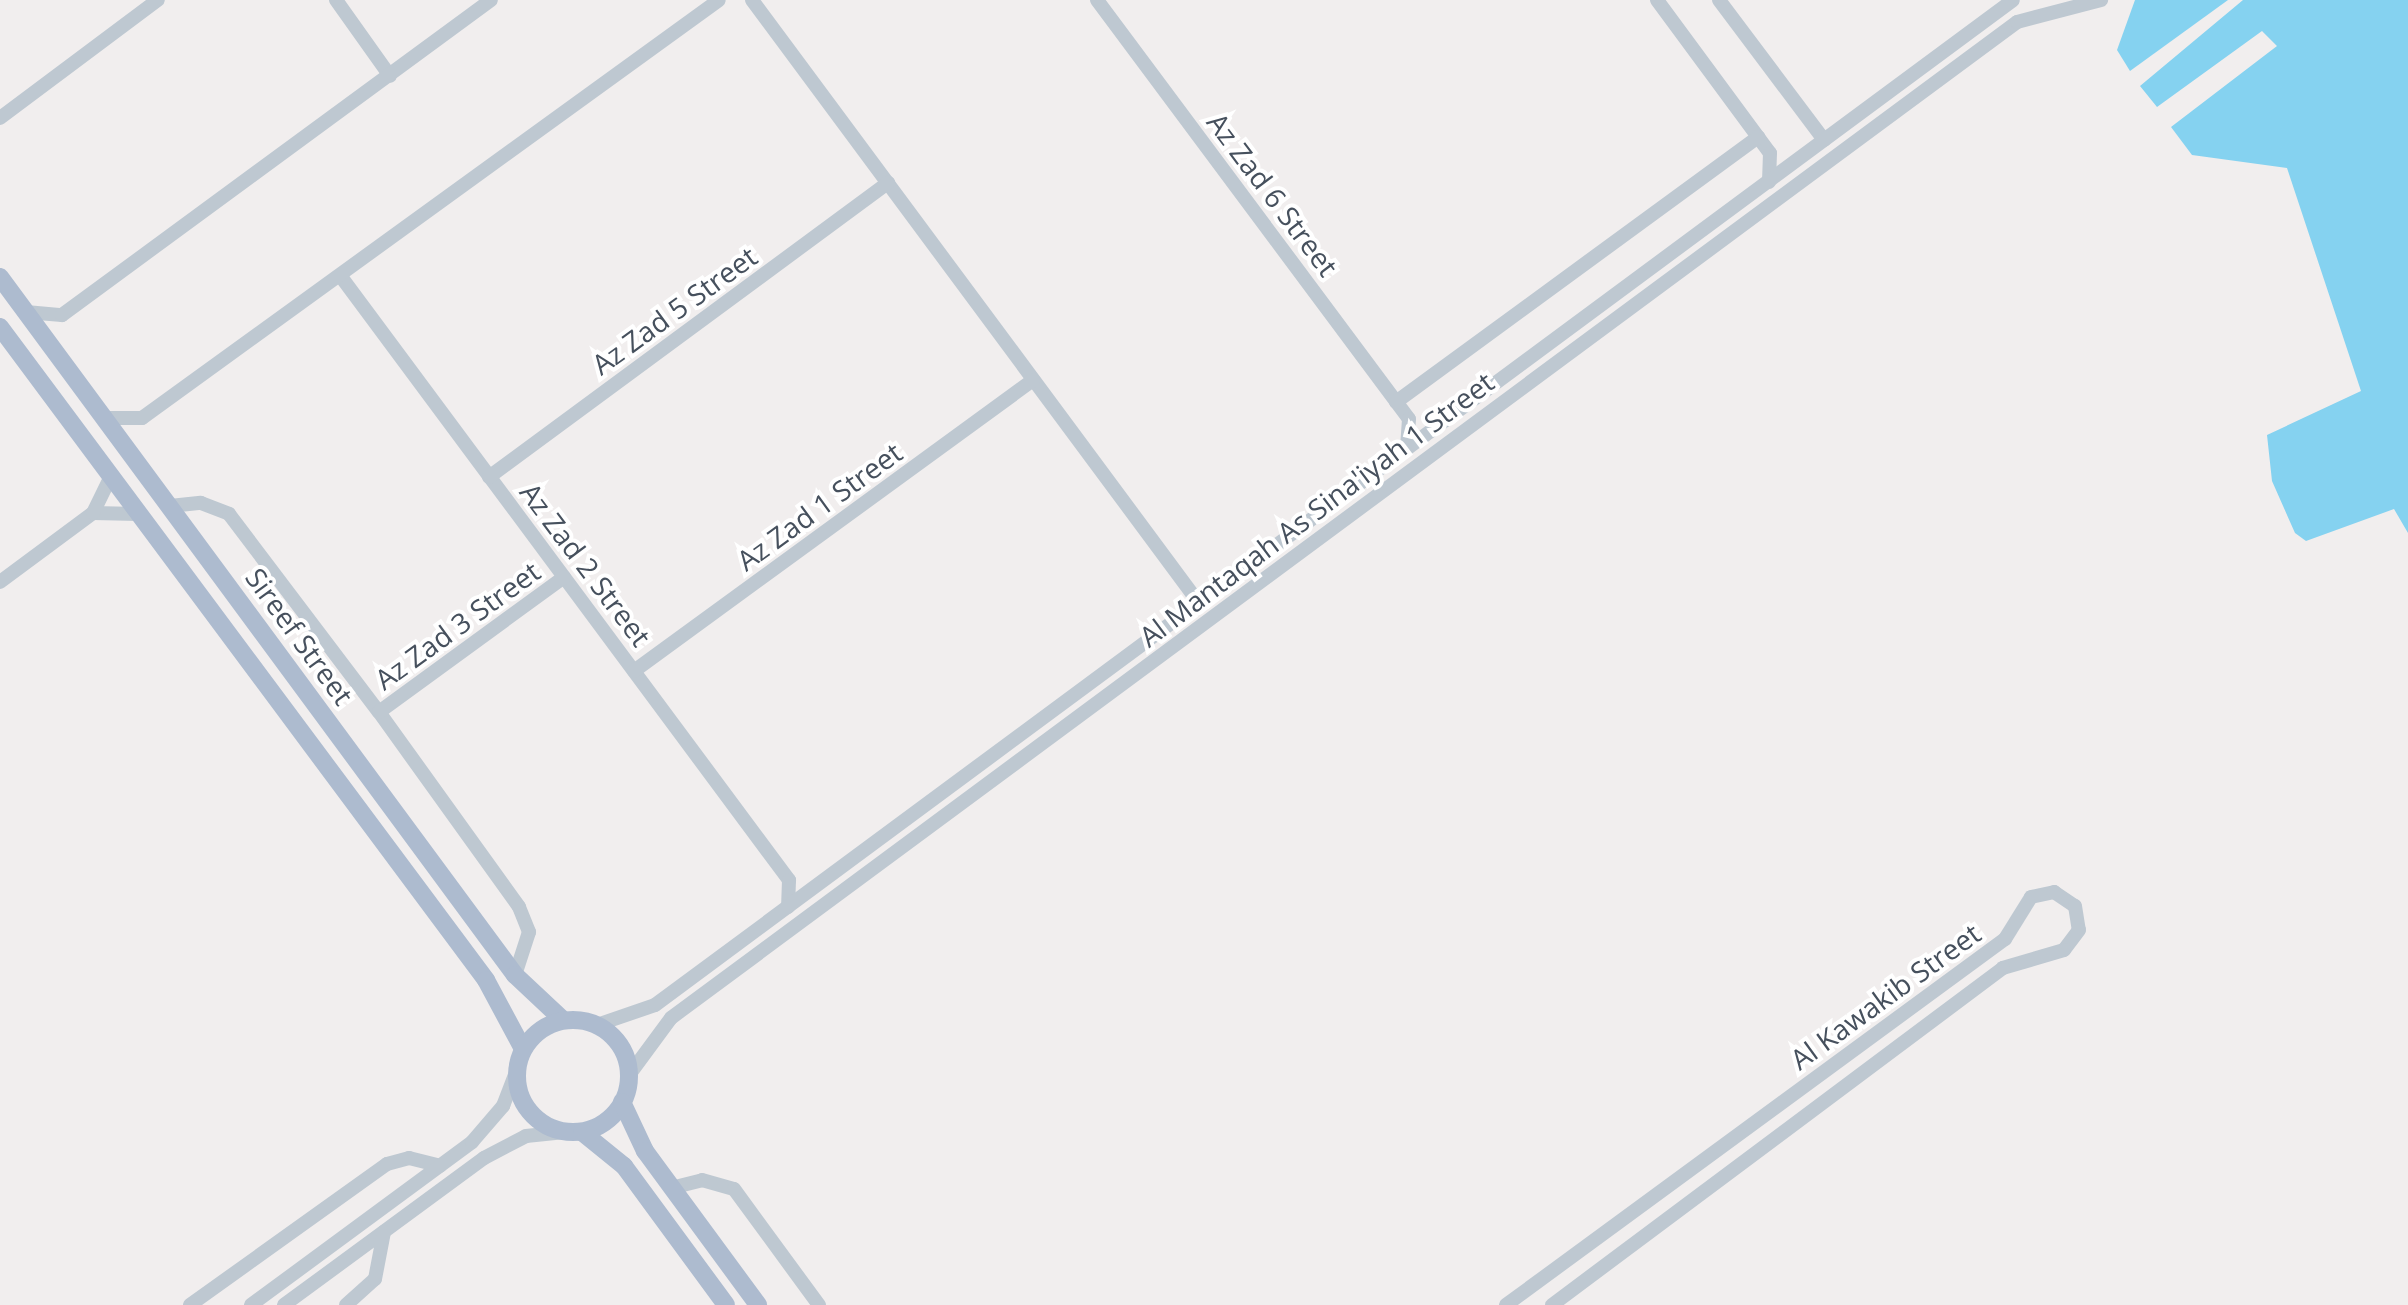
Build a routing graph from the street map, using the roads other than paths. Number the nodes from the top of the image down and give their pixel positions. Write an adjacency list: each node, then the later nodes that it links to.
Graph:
1 (158, 0): 13 (street)
2 (336, 0): 12 (street)
3 (491, 0): 12 (street)
4 (720, 0): 21 (street)
5 (752, 0): 19 (street)
6 (1096, 0): 27 (street, Az Zad 6 Street)
7 (1658, 0): 14 (street)
8 (1719, 0): 15 (street)
9 (2012, 0): 15 (street, Al Mantaqah As Sina'iyah 1 Street)
10 (2101, 0): 11 (street, Al Mantaqah As Sina'iyah 1 Street)
11 (2048, 4): 52 (street, Al Mantaqah As Sina'iyah 1 Street)
12 (390, 76): 23 (street)
13 (0, 118)
14 (1758, 138): 16 (street); 27 (street)
15 (1824, 140): 17 (street, Al Mantaqah As Sina'iyah 1 Street)
16 (1770, 153): 17 (street); 18 (street)
17 (1800, 158): 18 (street, Al Mantaqah As Sina'iyah 1 Street)
18 (1768, 182): 31 (street, Al Mantaqah As Sina'iyah 1 Street)
19 (888, 183): 26 (street); 34 (street, Az Zad 5 Street)
20 (0, 277): 22 (main road, Sireef Street)
21 (342, 278): 29 (street); 34 (street, Az Zad 2 Street)
22 (26, 312): 23 (street); 25 (main road, Sireef Street)
23 (62, 315): 25 (street)
24 (3, 334): 35 (main road, Sireef Street)
25 (56, 353): 28 (main road, Sireef Street)
26 (1033, 380): 41 (street); 42 (street, Az Zad 1 Street)
27 (1396, 402): 30 (street, Az Zad 6 Street)
28 (105, 418): 29 (street); 33 (main road, Sireef Street)
29 (142, 418): 33 (street)
30 (1408, 419): 31 (street); 32 (street)
31 (1446, 420): 32 (street, Al Mantaqah As Sina'iyah 1 Street)
32 (1407, 449): 41 (street, Al Mantaqah As Sina'iyah 1 Street)
33 (134, 457): 36 (main road, Sireef Street)
34 (490, 477): 39 (street, Az Zad 2 Street)
35 (110, 478): 37 (street); 38 (main road, Sireef Street)
36 (170, 506): 43 (street); 47 (main road, Sireef Street)
37 (93, 513): 38 (street); 40 (street)
38 (138, 514): 50 (main road, Sireef Street)
39 (564, 577): 42 (street, Az Zad 2 Street); 43 (street, Az Zad 3 Street)
40 (0, 582)
41 (1199, 603): 45 (street, Al Mantaqah As Sina'iyah 1 Street)
42 (634, 671): 44 (street, Az Zad 2 Street)
43 (380, 712): 47 (street)
44 (789, 880): 45 (street); 46 (street)
45 (824, 880): 46 (street, Al Mantaqah As Sina'iyah 1 Street)
46 (788, 907): 49 (street, Al Mantaqah As Sina'iyah 1 Street)
47 (514, 975): 48 (main road, Sireef Street)
48 (563, 1020): 49 (main road); 50 (main road)
49 (597, 1025): 52 (main road)
50 (523, 1049): 51 (main road)
51 (517, 1068): 54 (main road); 55 (street)
52 (629, 1075): 53 (main road)
53 (622, 1102): 54 (main road); 56 (main road)
54 (574, 1132): 57 (street); 62 (main road)
55 (440, 1166): 58 (street); 59 (street)
56 (671, 1188): 63 (main road); 64 (street)
57 (384, 1232): 60 (street); 61 (street)
58 (190, 1305)
59 (251, 1305)
60 (284, 1305)
61 (346, 1305)
62 (726, 1305)
63 (758, 1305)
64 (819, 1305)
65 (1506, 1305): 66 (street, Al Kawakib Street)
66 (1552, 1305)

